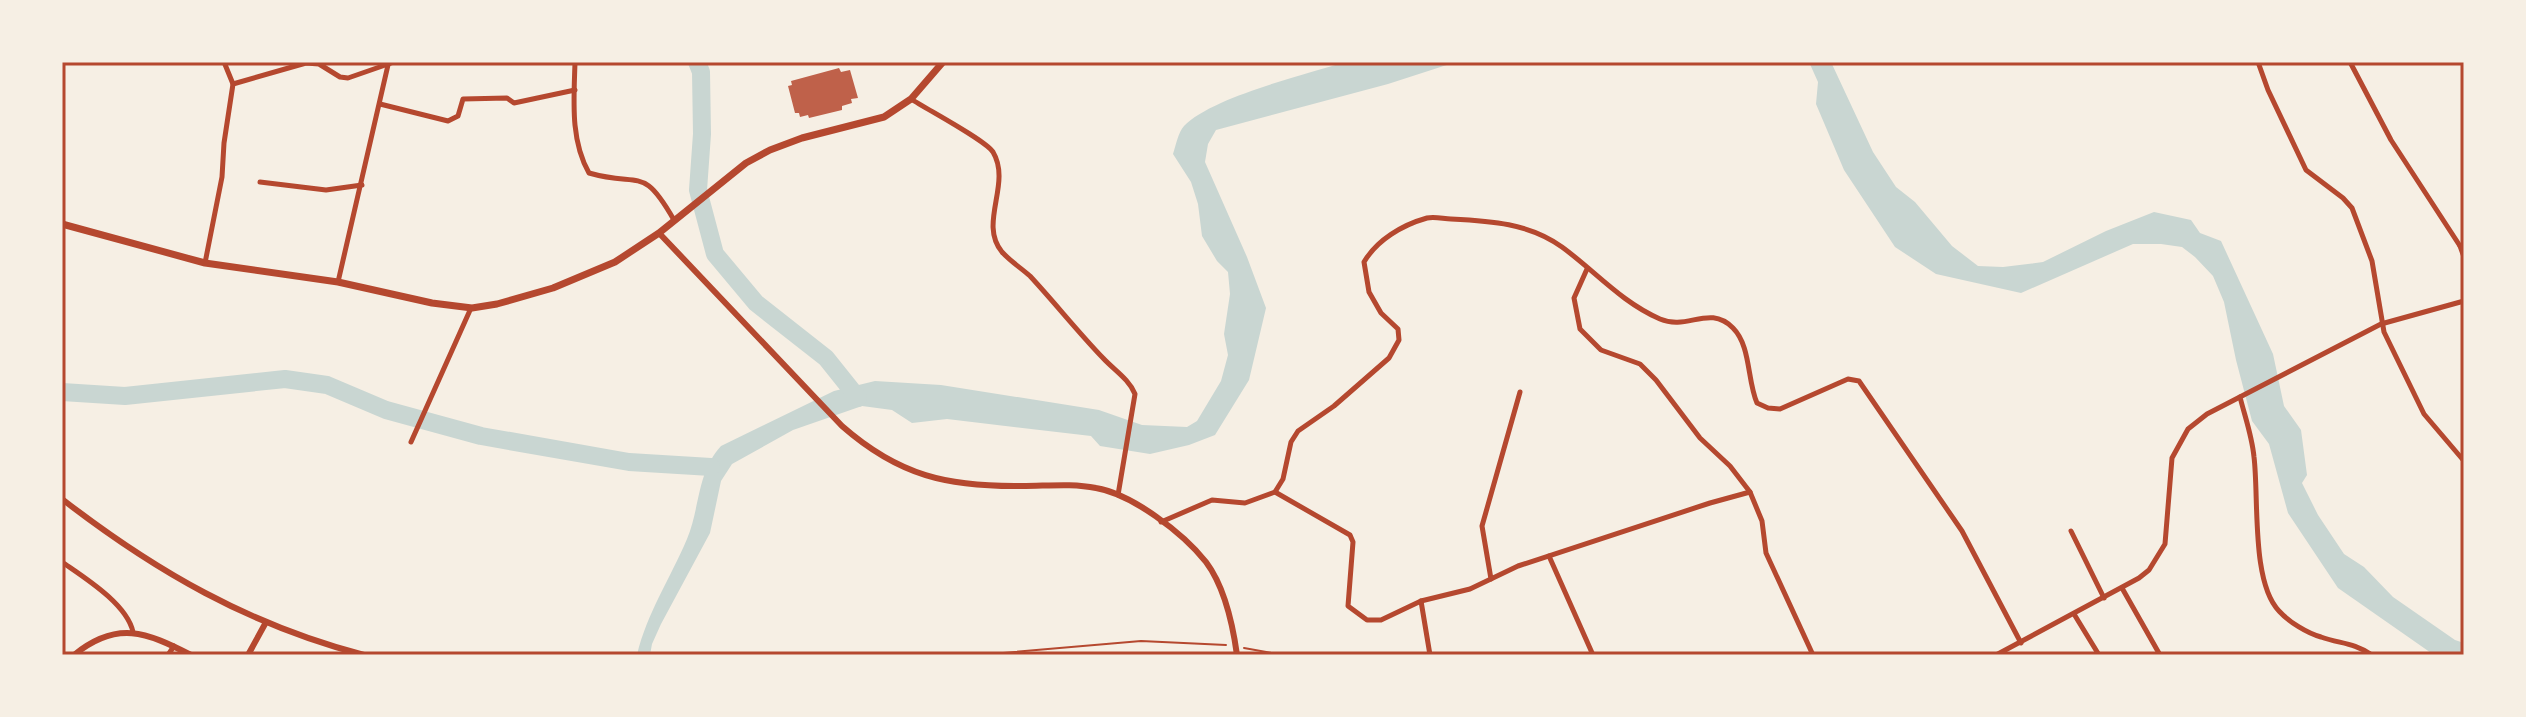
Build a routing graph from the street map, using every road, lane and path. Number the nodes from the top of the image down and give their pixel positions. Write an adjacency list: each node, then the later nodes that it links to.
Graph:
1 (224, 62): 7 (street)
2 (575, 62): 8 (street)
3 (943, 62): 9 (main road)
4 (2258, 62): 23 (street)
5 (2350, 62): 16 (street)
6 (391, 64): 7 (street); 10 (street)
7 (233, 84): 18 (street)
8 (575, 90): 10 (street); 13 (street)
9 (911, 99): 13 (main road); 30 (street)
10 (380, 104): 12 (street)
11 (260, 182): 12 (street)
12 (362, 185): 20 (street)
13 (674, 220): 15 (main road)
14 (62, 224): 18 (main road)
15 (659, 233): 22 (main road); 30 (street)
16 (2462, 246): 17 (street)
17 (2464, 257)
18 (205, 263): 20 (main road)
19 (1587, 269): 28 (street); 29 (street); 43 (street)
20 (338, 282): 22 (main road)
21 (2464, 301): 23 (street)
22 (472, 308): 26 (street)
23 (2381, 324): 25 (street); 27 (street)
24 (1520, 392): 36 (street)
25 (2240, 397): 37 (street); 60 (street)
26 (411, 442)
27 (2464, 461)
28 (1275, 492): 32 (street); 39 (street)
29 (1750, 492): 34 (street); 56 (street)
30 (1118, 495): 32 (street)
31 (62, 499): 41 (street)
32 (1161, 522): 45 (street)
33 (2071, 531): 38 (street)
34 (1549, 556): 36 (street); 55 (street)
35 (62, 562): 42 (street)
36 (1491, 579): 39 (street)
37 (2122, 588): 38 (street); 59 (street)
38 (2104, 598): 40 (street)
39 (1421, 601): 54 (street)
40 (2074, 614): 43 (street); 58 (street)
41 (265, 624): 49 (street); 50 (street)
42 (133, 632): 44 (street); 46 (street)
43 (2021, 643): 57 (street)
44 (174, 646): 47 (street); 48 (street)
45 (1236, 646): 51 (path); 52 (street); 53 (path)
46 (74, 655)
47 (168, 655)
48 (191, 655)
49 (248, 655)
50 (364, 655)
51 (979, 655)
52 (1237, 655)
53 (1283, 655)
54 (1430, 655)
55 (1593, 655)
56 (1813, 655)
57 (1996, 655)
58 (2099, 655)
59 (2160, 655)
60 (2372, 655)

